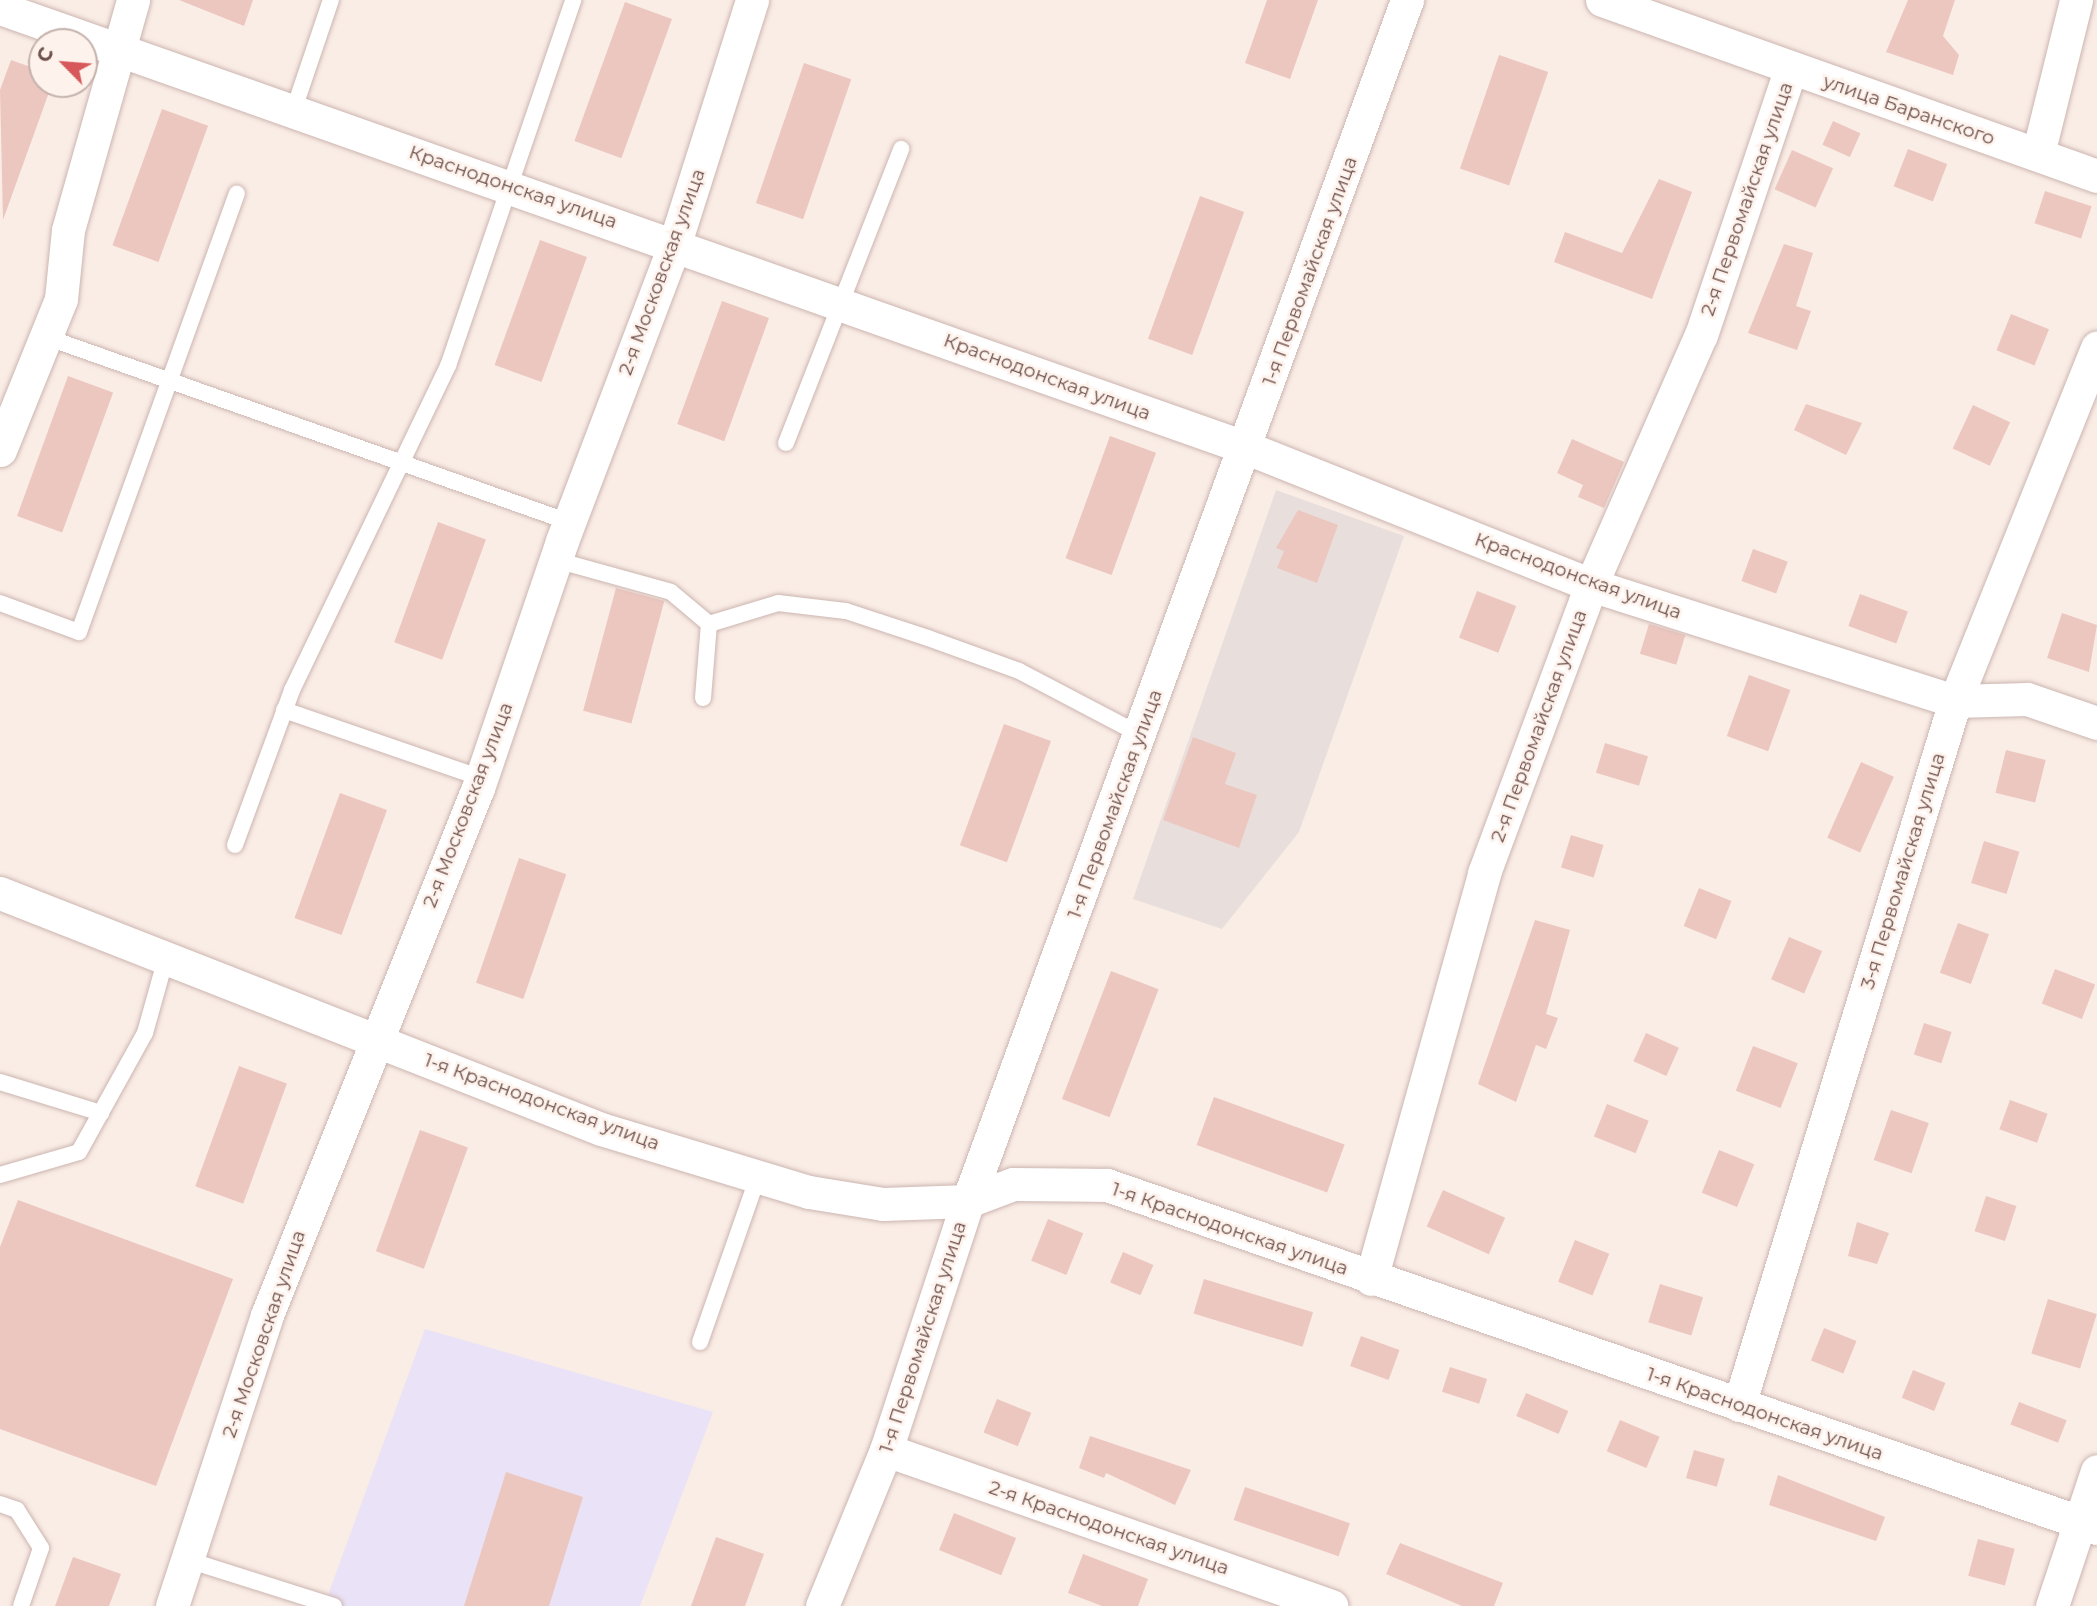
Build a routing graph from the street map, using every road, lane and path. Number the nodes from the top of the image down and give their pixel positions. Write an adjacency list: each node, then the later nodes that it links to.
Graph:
1 (133, 0): 9 (street)
2 (331, 0): 11 (lane)
3 (573, 0): 15 (lane)
4 (752, 0): 17 (street, 2-я Московская улица)
5 (1407, 0): 23 (street, 1-я Первомайская улица)
6 (1602, 0): 10 (street, улица Баранского)
7 (2076, 0): 13 (street)
8 (0, 8): 9 (street, Краснодонская улица)
9 (115, 50): 11 (street, Краснодонская улица); 19 (street)
10 (1790, 70): 13 (street, улица Баранского); 28 (street, 2-я Первомайская улица)
11 (293, 112): 15 (street, Краснодонская улица)
12 (901, 149): 18 (lane)
13 (2038, 154): 14 (street, улица Баранского)
14 (2097, 176)
15 (512, 187): 17 (street, Краснодонская улица); 25 (lane)
16 (237, 194): 21 (lane)
17 (675, 243): 18 (street, Краснодонская улица); 26 (street, 2-я Московская улица)
18 (841, 303): 22 (lane); 23 (street, Краснодонская улица)
19 (46, 337): 21 (lane); 24 (street)
20 (2097, 347): 32 (street, 3-я Первомайская улица)
21 (170, 382): 25 (lane); 29 (lane)
22 (786, 443)
23 (1247, 448): 28 (street, Краснодонская улица); 35 (street, 1-я Первомайская улица)
24 (0, 450)
25 (402, 463): 26 (lane); 33 (lane)
26 (569, 522): 27 (street, 2-я Московская улица)
27 (556, 561): 30 (lane); 36 (street, 2-я Московская улица)
28 (1591, 584): 32 (street, Краснодонская улица); 46 (street, 2-я Первомайская улица)
29 (0, 603)
30 (709, 624): 31 (lane); 35 (lane)
31 (703, 698)
32 (1955, 701): 34 (street, Краснодонская улица); 48 (street, 3-я Первомайская улица)
33 (284, 710): 36 (lane); 37 (lane)
34 (2097, 723)
35 (1141, 735): 45 (street, 1-я Первомайская улица)
36 (481, 778): 40 (street, 2-я Московская улица)
37 (235, 845)
38 (0, 893): 39 (street, 1-я Краснодонская улица)
39 (166, 958): 40 (street, 1-я Краснодонская улица); 42 (lane)
40 (376, 1040): 44 (street, 1-я Краснодонская улица); 53 (street, 2-я Московская улица)
41 (0, 1082): 42 (lane)
42 (101, 1113): 43 (lane)
43 (0, 1175)
44 (758, 1176): 45 (street, 1-я Краснодонская улица); 47 (lane)
45 (968, 1201): 46 (street, 1-я Краснодонская улица); 49 (street, 1-я Первомайская улица)
46 (1371, 1279): 48 (street, 1-я Краснодонская улица)
47 (700, 1342)
48 (1739, 1405): 52 (street, 1-я Краснодонская улица)
49 (886, 1450): 57 (street, 1-я Первомайская улица); 58 (street, 2-я Краснодонская улица)
50 (2097, 1471): 52 (street)
51 (0, 1504): 54 (lane)
52 (2088, 1525): 59 (street)
53 (188, 1560): 55 (street, 2-я Московская улица); 56 (lane)
54 (21, 1606)
55 (172, 1606)
56 (334, 1606)
57 (822, 1606)
58 (1331, 1606)
59 (2052, 1606)

